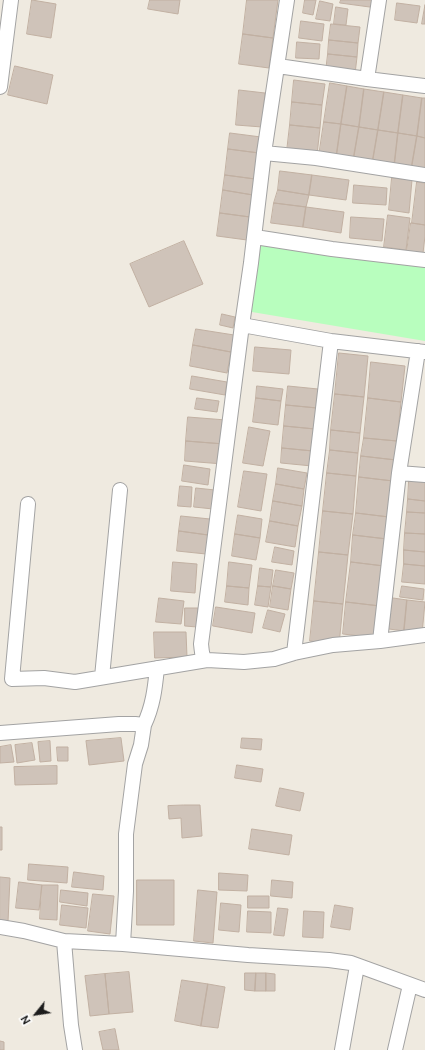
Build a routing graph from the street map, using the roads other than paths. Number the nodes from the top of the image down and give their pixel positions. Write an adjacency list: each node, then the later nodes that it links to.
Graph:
1 (11, 0): 7 (street)
2 (287, 0): 4 (street)
3 (379, 0): 5 (street)
4 (278, 66): 5 (street); 8 (street)
5 (367, 79): 6 (street)
6 (425, 86)
7 (0, 87)
8 (264, 153): 9 (street); 10 (street)
9 (425, 175)
10 (255, 237): 11 (street); 12 (street)
11 (425, 260)
12 (242, 325): 13 (street); 22 (street)
13 (331, 341): 14 (street); 21 (street)
14 (422, 351): 15 (street)
15 (398, 473): 16 (street); 20 (street)
16 (425, 476)
17 (120, 490): 24 (street)
18 (28, 504): 24 (street)
19 (425, 635): 20 (street)
20 (380, 641): 21 (street)
21 (294, 653): 22 (street)
22 (207, 660): 23 (street)
23 (157, 668): 24 (street); 25 (street)
24 (102, 677)
25 (144, 725): 26 (street); 29 (street)
26 (0, 733)
27 (0, 927): 28 (street)
28 (64, 941): 29 (street); 33 (street)
29 (123, 944): 30 (street)
30 (357, 966): 31 (street); 34 (street)
31 (410, 985): 32 (street); 35 (street)
32 (425, 990)
33 (75, 1050)
34 (342, 1050)
35 (395, 1050)

